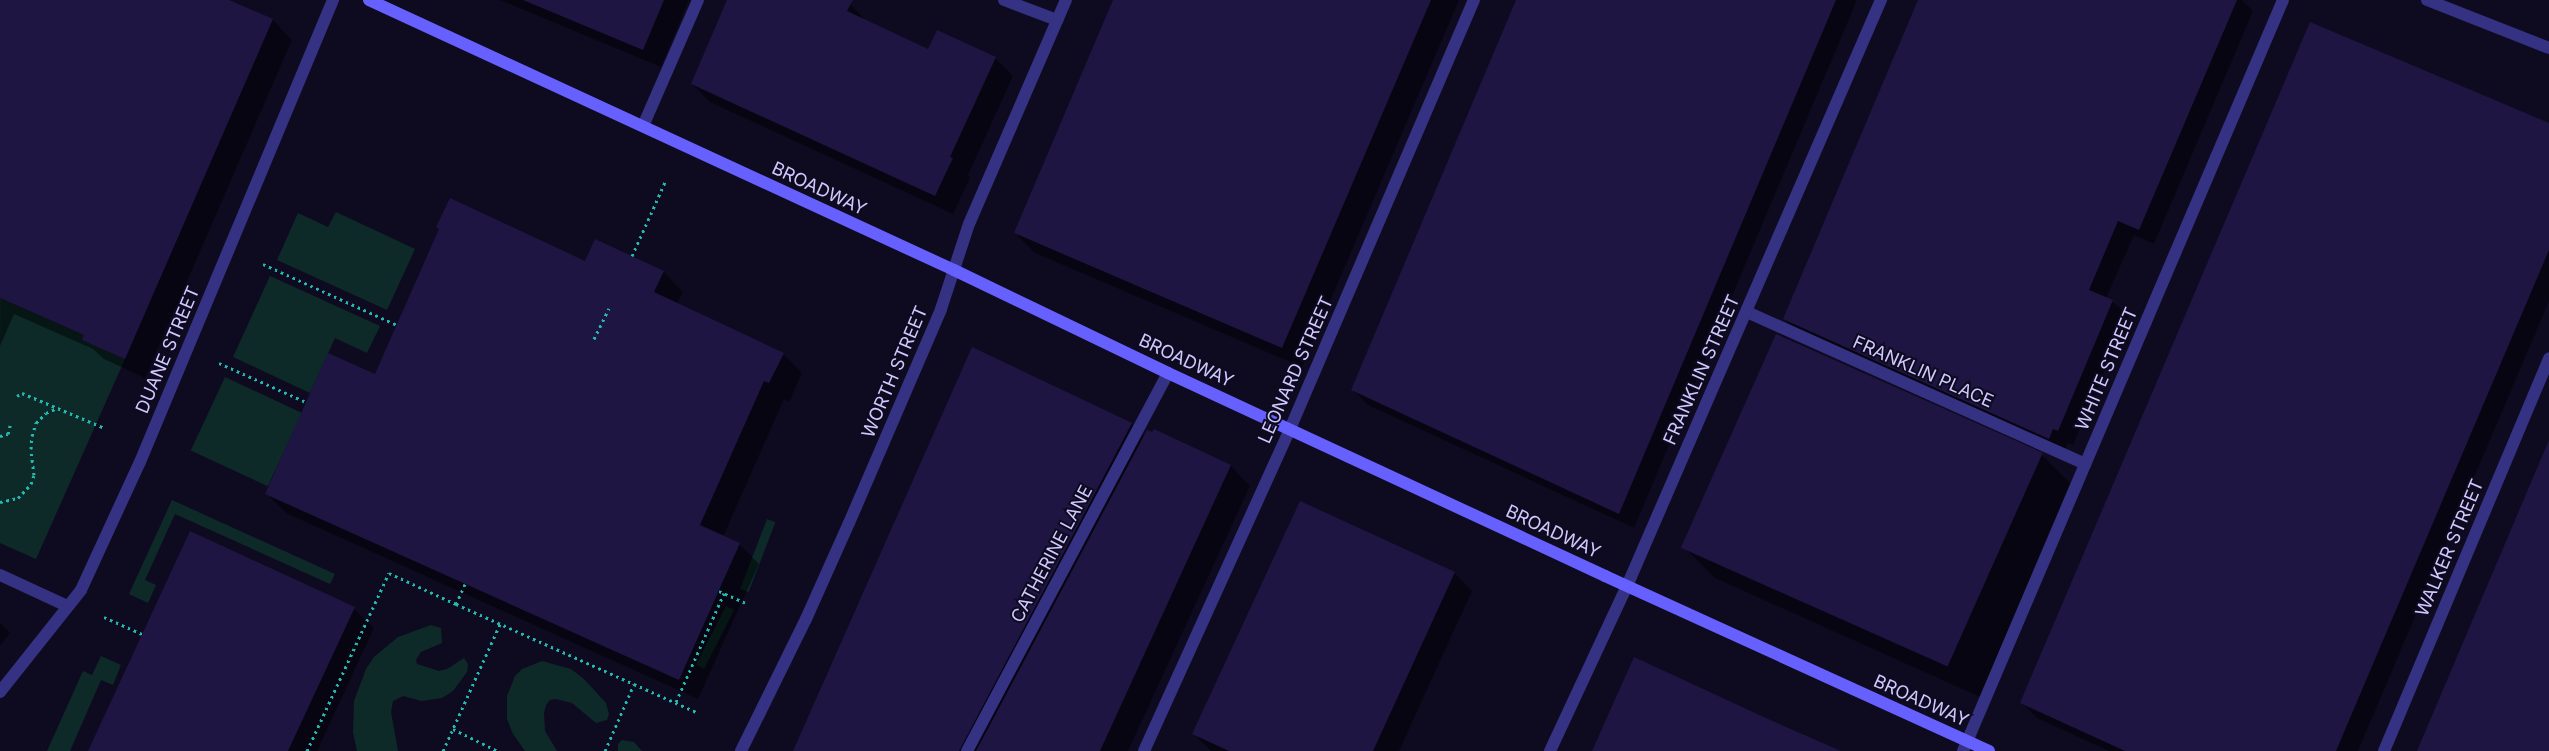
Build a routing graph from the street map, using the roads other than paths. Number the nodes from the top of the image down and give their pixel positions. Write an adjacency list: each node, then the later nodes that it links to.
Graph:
1 (333, 0): 21 (street, DUANE STREET)
2 (369, 0): 12 (main road, BROADWAY)
3 (698, 0): 12 (street)
4 (1004, 0): 10 (street)
5 (1066, 0): 10 (street, WORTH STREET)
6 (1474, 0): 17 (street, LEONARD STREET)
7 (1881, 0): 14 (street, FRANKLIN STREET)
8 (2283, 0): 18 (street, WHITE STREET)
9 (2427, 0): 11 (street)
10 (1057, 20): 13 (street, WORTH STREET)
11 (2549, 48)
12 (643, 126): 13 (main road, BROADWAY)
13 (954, 270): 16 (main road, BROADWAY); 25 (street, WORTH STREET)
14 (1747, 312): 18 (street, FRANKLIN PLACE); 20 (street, FRANKLIN STREET)
15 (2549, 358): 29 (street, WALKER STREET)
16 (1168, 373): 17 (main road, BROADWAY); 26 (street, CATHERINE LANE)
17 (1290, 429): 20 (main road, BROADWAY); 24 (street, LEONARD STREET)
18 (2085, 464): 23 (street, WHITE STREET)
19 (0, 575): 21 (street)
20 (1627, 586): 23 (main road, BROADWAY); 27 (street, FRANKLIN STREET)
21 (68, 606): 22 (street, DUANE STREET)
22 (0, 692)
23 (1965, 746): 28 (main road, BROADWAY)
24 (1145, 750)
25 (741, 751)
26 (967, 751)
27 (1550, 751)
28 (1989, 751)
29 (2384, 751)

